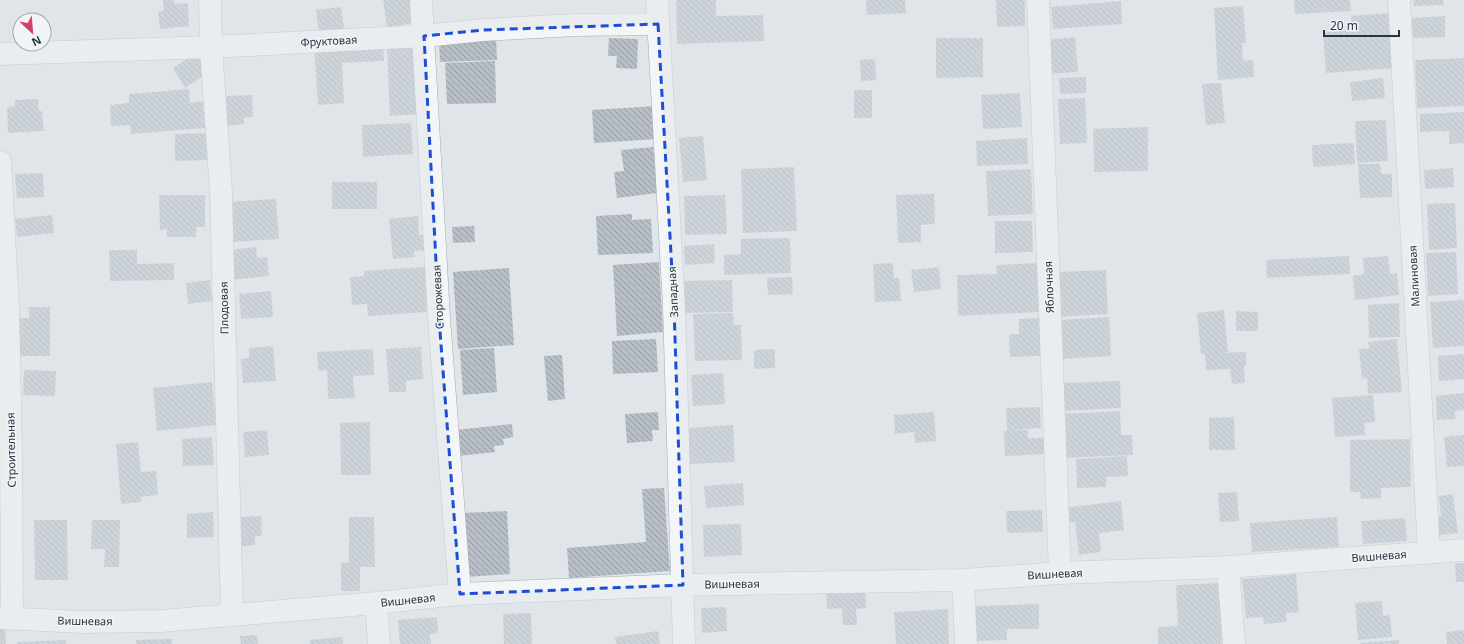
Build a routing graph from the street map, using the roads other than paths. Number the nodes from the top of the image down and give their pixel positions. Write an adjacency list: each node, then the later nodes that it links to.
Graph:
1 (210, 0): 8 (street, Плодовая)
2 (422, 0): 7 (street, Сторожевая)
3 (657, 0): 6 (street, Западная)
4 (1038, 0): 14 (street, Яблочная)
5 (1400, 0): 12 (street, Малиновая)
6 (658, 24): 7 (street, Фруктовая); 16 (street, Западная)
7 (424, 36): 8 (street, Фруктовая); 17 (street, Сторожевая)
8 (212, 47): 9 (street, Фруктовая); 19 (street, Плодовая)
9 (0, 54)
10 (0, 162): 20 (street, Строительная)
11 (1464, 550): 12 (street, Вишневая)
12 (1429, 553): 13 (street, Вишневая)
13 (1228, 566): 14 (street, Вишневая); 24 (street)
14 (1060, 574): 15 (street, Вишневая)
15 (963, 580): 16 (street, Вишневая); 23 (street)
16 (683, 585): 17 (street, Вишневая); 22 (street, Западная)
17 (460, 594): 18 (street, Вишневая)
18 (376, 603): 19 (street, Вишневая); 21 (street)
19 (232, 615): 20 (street, Вишневая)
20 (6, 619)
21 (378, 644)
22 (684, 644)
23 (966, 644)
24 (1234, 644)

